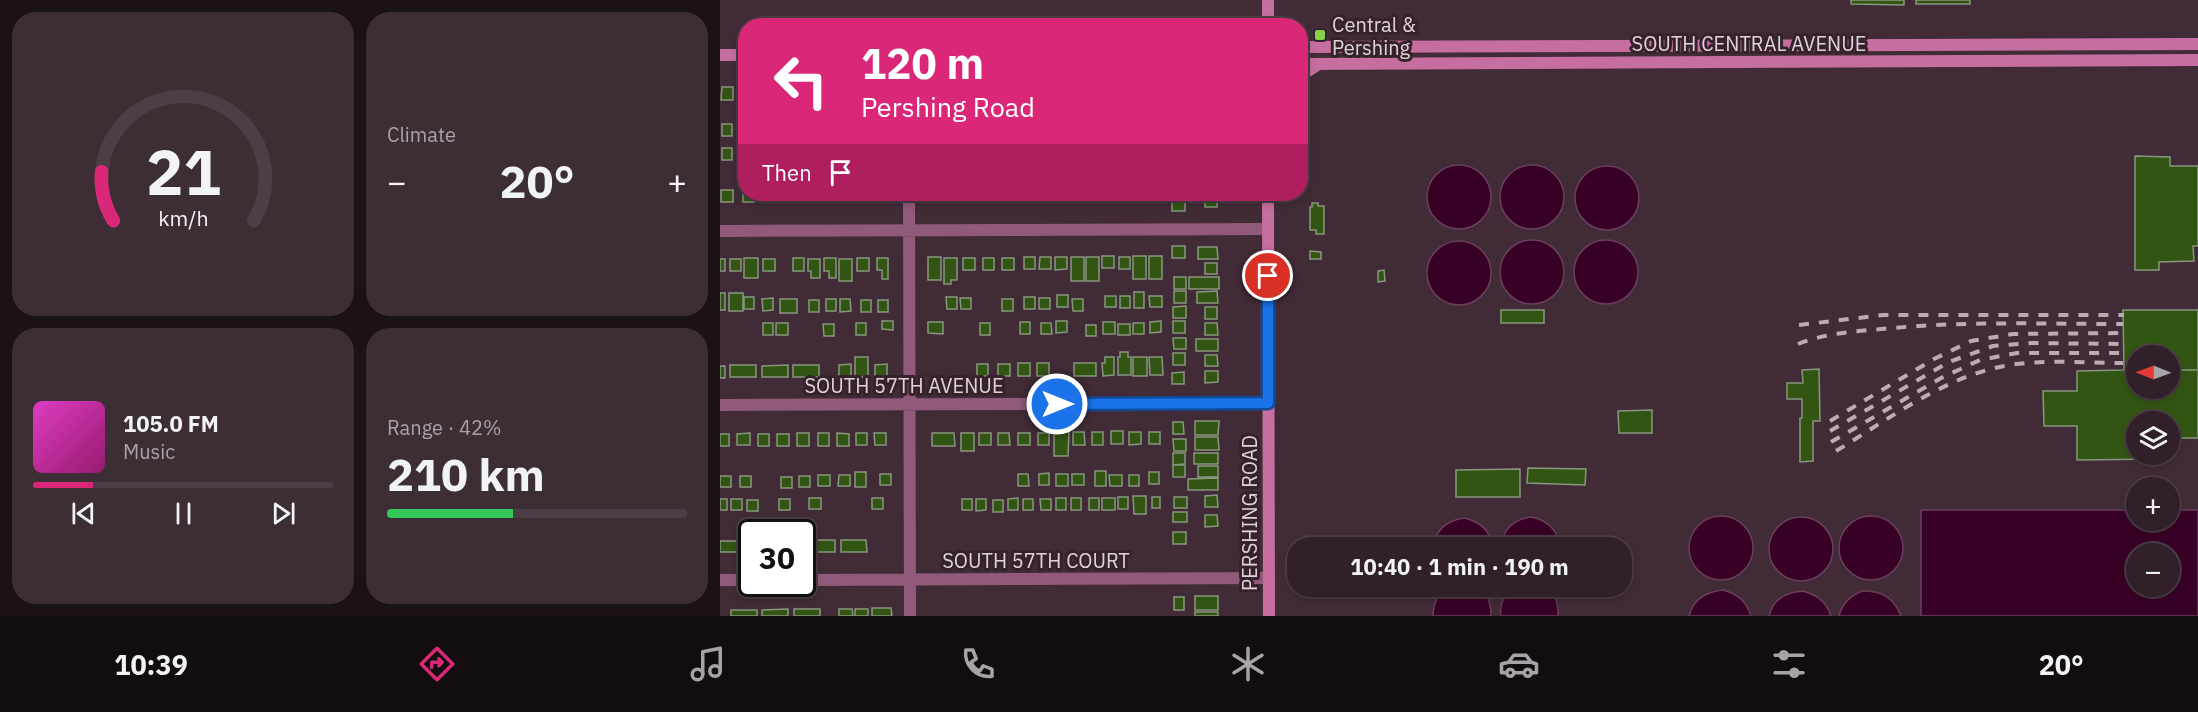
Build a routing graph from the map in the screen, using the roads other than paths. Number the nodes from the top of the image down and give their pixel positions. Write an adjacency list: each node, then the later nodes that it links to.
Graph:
1 (1268, 0): 2 (main road)
2 (1268, 18)
3 (2198, 44): 4 (main road, SOUTH CENTRAL AVENUE)
4 (1308, 47)
5 (720, 55): 6 (main road)
6 (738, 55)
7 (2198, 60): 9 (main road, SOUTH CENTRAL AVENUE)
8 (1308, 64): 9 (main road, SOUTH CENTRAL AVENUE)
9 (1319, 64): 10 (main road)
10 (1308, 70)
11 (909, 201): 14 (street)
12 (1268, 201): 13 (main road, PERSHING ROAD)
13 (1268, 228): 14 (street); 16 (main road, PERSHING ROAD)
14 (909, 230): 15 (street); 18 (street)
15 (720, 231)
16 (1268, 403): 18 (street, SOUTH 57TH AVENUE); 19 (main road, PERSHING ROAD)
17 (720, 405): 18 (street, SOUTH 57TH AVENUE)
18 (909, 405): 23 (street)
19 (1269, 578): 23 (street, SOUTH 57TH COURT); 25 (main road, PERSHING ROAD)
20 (720, 580): 21 (street)
21 (738, 580)
22 (816, 580): 23 (street, SOUTH 57TH COURT)
23 (910, 580): 24 (street)
24 (910, 616)
25 (1269, 616)

